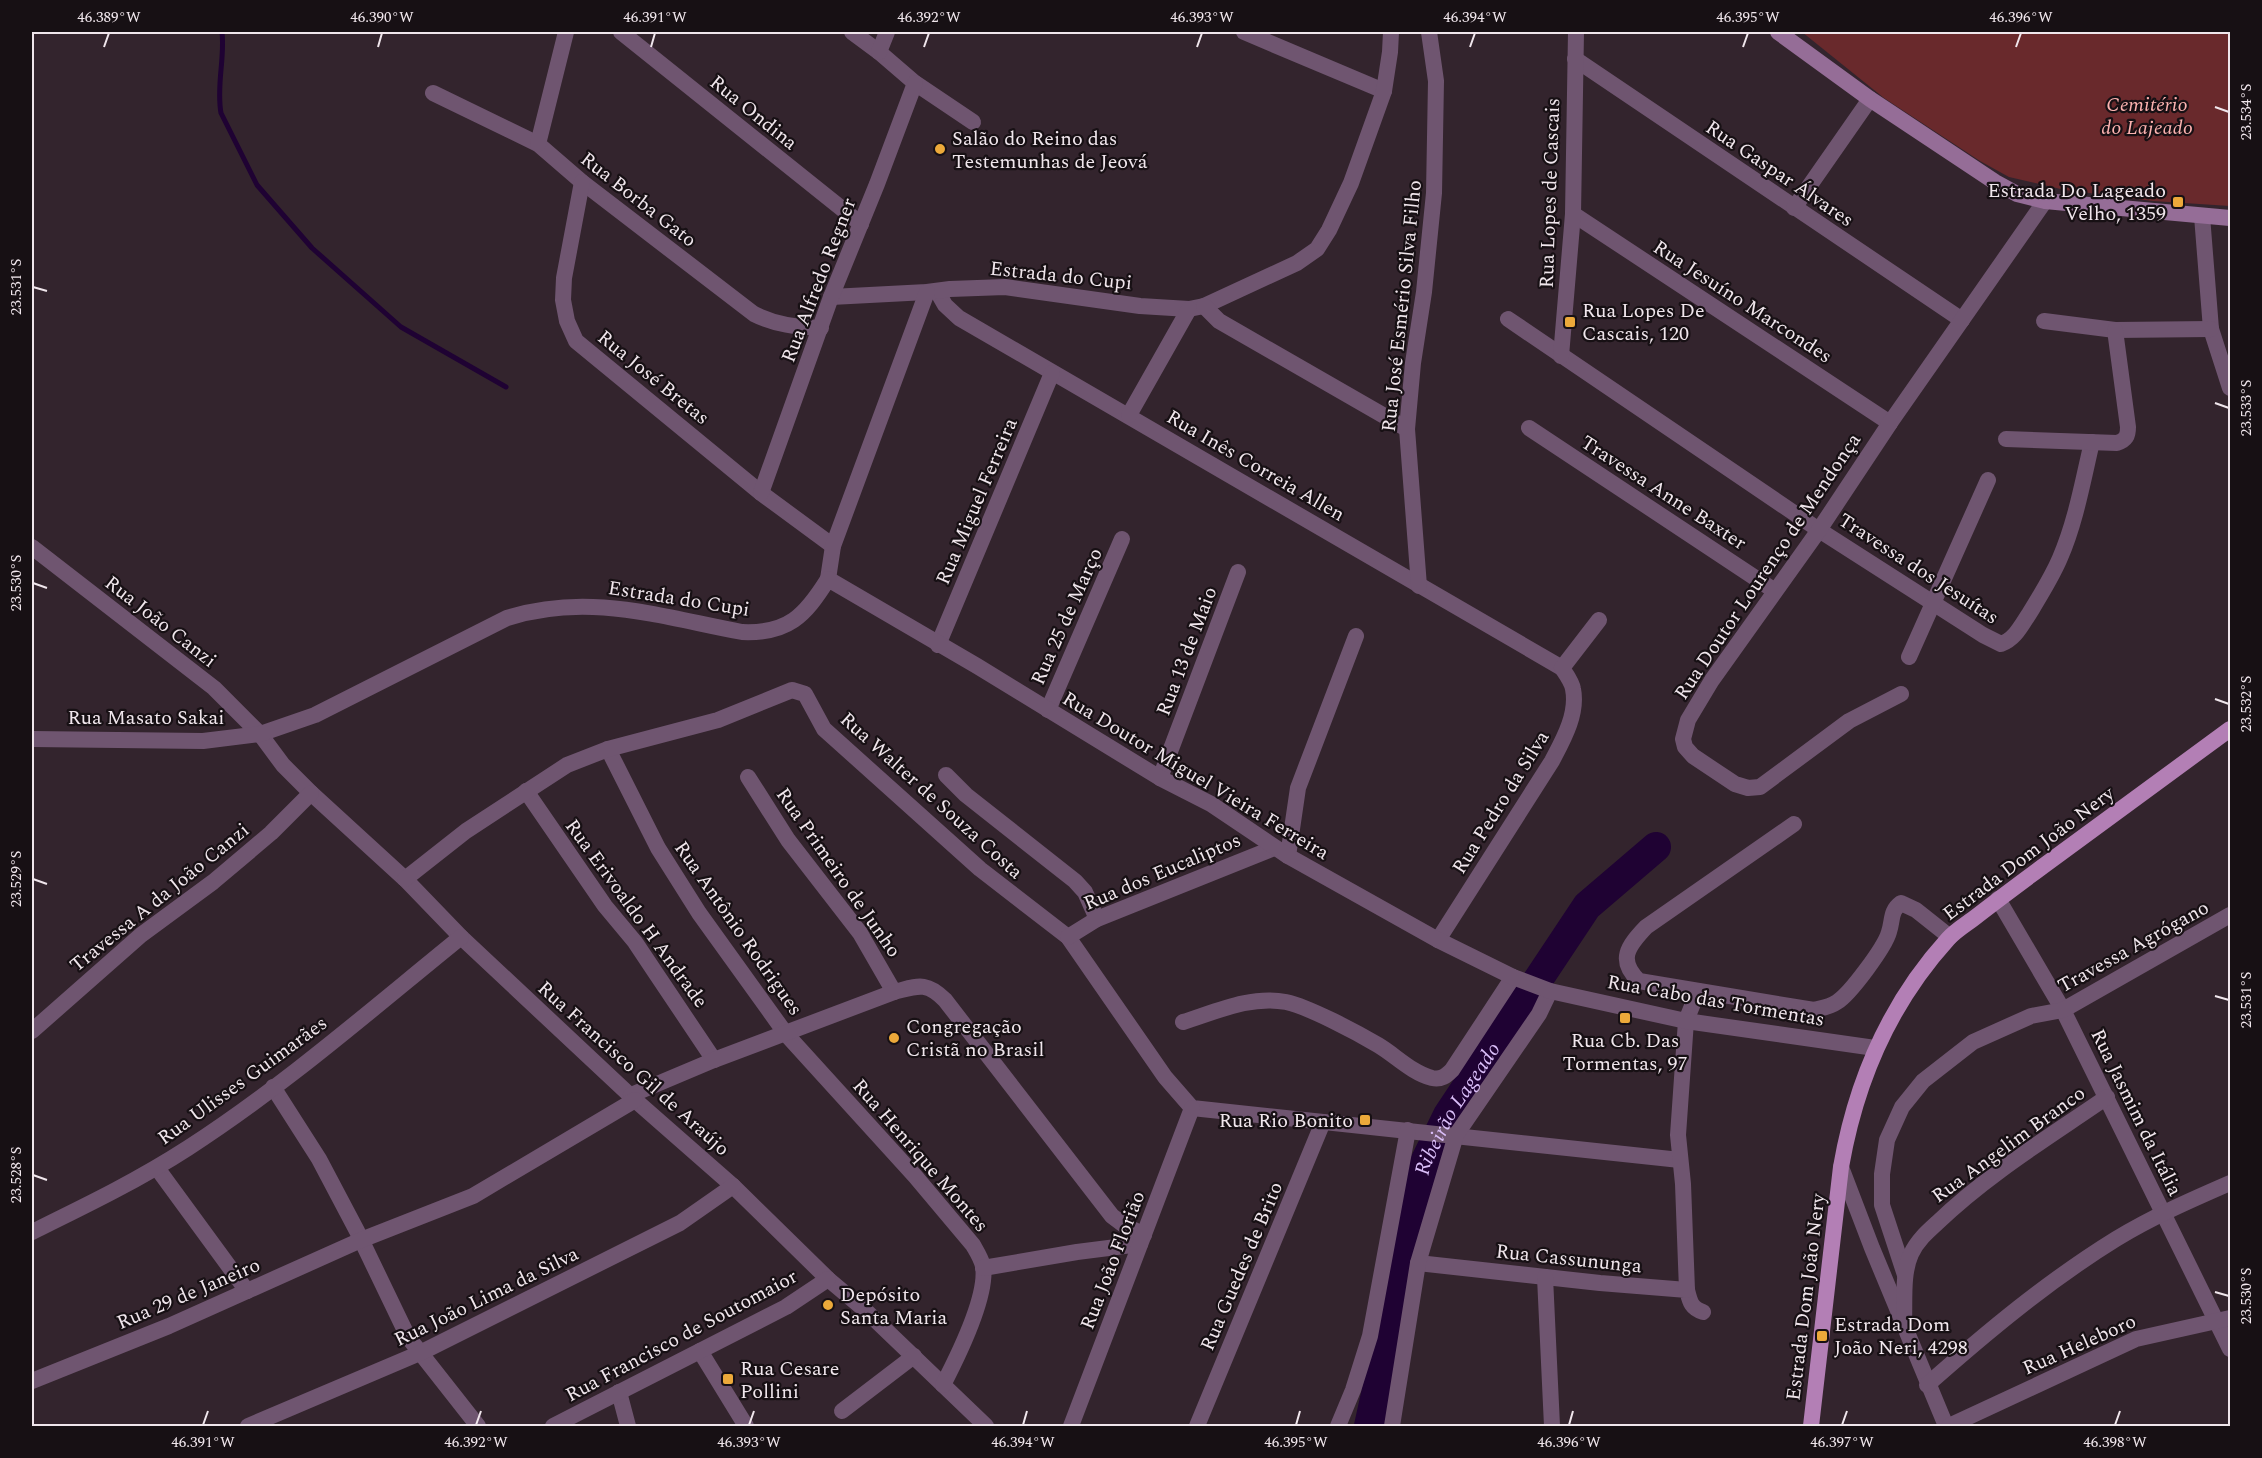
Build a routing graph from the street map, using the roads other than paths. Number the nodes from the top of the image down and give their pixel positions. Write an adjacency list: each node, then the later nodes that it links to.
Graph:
1 (566, 32): 17 (street)
2 (621, 32): 24 (street, Rua Ondina)
3 (852, 32): 10 (street)
4 (887, 32): 10 (street)
5 (1244, 32): 13 (street)
6 (1390, 32): 13 (street, Estrada do Cupi)
7 (1429, 32): 40 (street, Rua José Esmério Silva Filho)
8 (1576, 32): 11 (street, Rua Lopes de Cascais)
9 (1778, 32): 15 (main road)
10 (879, 52): 12 (street)
11 (1575, 59): 20 (street, Rua Gaspar Álvares); 21 (street, Rua Lopes de Cascais)
12 (915, 84): 16 (street); 24 (street, Rua Alfredo Regner)
13 (1384, 91): 27 (street, Estrada do Cupi)
14 (433, 93): 17 (street, Rua Borba Gato)
15 (1870, 99): 19 (main road); 20 (street)
16 (973, 122)
17 (538, 144): 18 (street, Rua Borba Gato)
18 (582, 182): 31 (street, Rua Borba Gato); 44 (street, Rua José Bretas)
19 (2045, 201): 22 (main road); 29 (street, Rua Doutor Lourenço de Mendonça)
20 (1794, 208): 29 (street, Rua Gaspar Álvares)
21 (1573, 214): 34 (street, Rua Lopes de Cascais); 38 (street, Rua Jesuíno Marcondes)
22 (2202, 216): 23 (main road); 32 (street)
23 (2230, 218)
24 (861, 224): 26 (street, Rua Alfredo Regner)
25 (932, 291): 26 (street, Estrada do Cupi); 27 (street, Estrada do Cupi); 35 (street, Rua Inês Correia Allen); 47 (street, Estrada do Cupi)
26 (831, 297): 31 (street, Rua Alfredo Regner)
27 (1196, 308): 37 (street); 40 (street)
28 (1508, 319): 34 (street, Travessa dos Jesuítas)
29 (1962, 320): 38 (street, Rua Doutor Lourenço de Mendonça)
30 (2044, 321): 33 (street)
31 (820, 328): 44 (street, Rua Alfredo Regner)
32 (2211, 329): 33 (street); 36 (street)
33 (2115, 330): 42 (street)
34 (1562, 356): 45 (street, Travessa dos Jesuítas)
35 (1052, 373): 37 (street, Rua Inês Correia Allen); 56 (street, Rua Miguel Ferreira)
36 (2230, 388)
37 (1128, 415): 51 (street, Rua Inês Correia Allen)
38 (1890, 423): 45 (street, Rua Doutor Lourenço de Mendonça)
39 (1529, 428): 52 (street, Travessa Anne Baxter)
40 (1407, 429): 51 (street, Rua José Esmério Silva Filho)
41 (2006, 439): 42 (street)
42 (2092, 442): 53 (street, Travessa dos Jesuítas)
43 (1988, 480): 53 (street)
44 (761, 493): 47 (street, Rua José Bretas)
45 (1819, 530): 52 (street, Rua Doutor Lourenço de Mendonça); 53 (street, Travessa dos Jesuítas)
46 (1122, 539): 60 (street, Rua 25 de Março)
47 (833, 546): 50 (street, Estrada do Cupi)
48 (32, 547): 62 (street, Rua João Canzi)
49 (1238, 572): 67 (street, Rua 13 de Maio)
50 (828, 579): 56 (street, Rua Doutor Miguel Vieira Ferreira); 62 (street, Estrada do Cupi)
51 (1419, 585): 58 (street, Rua Inês Correia Allen)
52 (1775, 591): 59 (street, Rua Doutor Lourenço de Mendonça)
53 (1934, 603): 57 (street)
54 (1599, 620): 58 (street)
55 (1356, 636): 71 (street)
56 (938, 645): 60 (street, Rua Doutor Miguel Vieira Ferreira)
57 (1909, 657)
58 (1562, 668): 79 (street, Rua Pedro da Silva)
59 (1901, 694)
60 (1048, 710): 67 (street, Rua Doutor Miguel Vieira Ferreira)
61 (2230, 729): 73 (main road, Estrada Dom João Nery)
62 (260, 734): 63 (street, Rua Masato Sakai); 69 (street, Rua Francisco Gil de Araújo)
63 (32, 739)
64 (608, 749): 68 (street, Rua Walter de Souza Costa); 76 (street, Rua Walter de Souza Costa); 88 (street, Rua Antônio Rodrigues)
65 (946, 775): 75 (street)
66 (748, 777): 83 (street, Rua Primeiro de Junho)
67 (1160, 778): 71 (street, Rua Doutor Miguel Vieira Ferreira)
68 (526, 791): 72 (street, Rua Walter de Souza Costa); 90 (street, Rua Erivoaldo H Andrade)
69 (310, 793): 72 (street, Rua Francisco Gil de Araújo); 87 (street, Travessa A da João Canzi)
70 (1794, 824): 82 (street)
71 (1281, 852): 75 (street, Rua dos Eucaliptos); 79 (street, Rua Doutor Miguel Vieira Ferreira)
72 (405, 879): 77 (street, Rua Francisco Gil de Araújo)
73 (1998, 899): 78 (main road, Estrada Dom João Nery); 84 (street, Rua Jasmim da Itália)
74 (2230, 915): 84 (street, Travessa Agrógano)
75 (1096, 919): 76 (street, Rua dos Eucaliptos)
76 (1063, 933): 94 (street)
77 (461, 937): 91 (street, Rua Ulisses Guimarães); 93 (street, Rua Francisco Gil de Araújo)
78 (1950, 937): 82 (street); 89 (main road, Estrada Dom João Nery)
79 (1438, 940): 80 (street, Rua Doutor Miguel Vieira Ferreira)
80 (1513, 977): 81 (street, Rua Doutor Miguel Vieira Ferreira); 86 (street)
81 (1550, 991): 85 (street, Rua Cabo das Tormentas); 97 (street)
82 (1698, 991): 85 (street)
83 (894, 992): 88 (street, Rua 29 de Janeiro); 106 (street, Rua 29 de Janeiro)
84 (2063, 1010): 92 (street, Rua Jasmim da Itália); 109 (street, Travessa Agrógano)
85 (1686, 1021): 89 (street, Rua Cabo das Tormentas); 98 (street)
86 (1183, 1022)
87 (32, 1031)
88 (786, 1034): 90 (street, Rua 29 de Janeiro); 108 (street, Rua Henrique Montes)
89 (1875, 1048): 99 (main road, Estrada Dom João Nery)
90 (714, 1060): 93 (street, Rua 29 de Janeiro)
91 (273, 1087): 100 (street, Rua Ulisses Guimarães); 105 (street)
92 (2107, 1097): 103 (street, Rua Jasmim da Itália); 109 (street, Rua Angelim Branco)
93 (633, 1098): 102 (street, Rua Francisco Gil de Araújo); 105 (street, Rua 29 de Janeiro)
94 (1192, 1108): 95 (street); 106 (street, Rua João Florião)
95 (1323, 1122): 96 (street); 134 (street, Rua Guedes de Brito)
96 (1412, 1131): 97 (street); 135 (street)
97 (1450, 1134): 98 (street); 107 (street)
98 (1680, 1160): 112 (street)
99 (1841, 1167): 116 (street); 138 (main road, Estrada Dom João Nery)
100 (157, 1168): 104 (street, Rua Ulisses Guimarães); 113 (street)
101 (2230, 1183): 103 (street)
102 (733, 1186): 111 (street, Rua Francisco Gil de Araújo); 119 (street, Rua João Lima da Silva)
103 (2163, 1212): 115 (street, Rua Jasmim da Itália); 122 (street)
104 (32, 1232)
105 (361, 1240): 113 (street, Rua 29 de Janeiro); 119 (street)
106 (1142, 1240): 108 (street); 133 (street, Rua João Florião)
107 (1418, 1263): 110 (street, Rua Cassununga); 136 (street)
108 (983, 1268): 123 (street)
109 (1905, 1275): 116 (street, Rua Angelim Branco)
110 (1545, 1277): 112 (street, Rua Cassununga); 137 (street)
111 (828, 1279): 118 (street, Rua Francisco de Soutomaior); 120 (street, Rua Francisco Gil de Araújo)
112 (1687, 1290): 114 (street)
113 (247, 1291): 121 (street, Rua 29 de Janeiro)
114 (1703, 1312)
115 (2224, 1320): 117 (street, Rua Jasmim da Itália); 139 (street, Rua Heleboro)
116 (1904, 1322): 122 (street)
117 (2230, 1349)
118 (700, 1351): 124 (street, Rua Francisco de Soutomaior); 131 (street)
119 (420, 1353): 127 (street, Rua João Lima da Silva); 128 (street)
120 (914, 1356): 123 (street, Rua Francisco Gil de Araújo); 125 (street)
121 (32, 1381)
122 (1928, 1384): 139 (street)
123 (944, 1385): 132 (street, Rua Francisco Gil de Araújo)
124 (619, 1392): 126 (street, Rua Francisco de Soutomaior); 130 (street)
125 (842, 1411)
126 (573, 1422): 129 (street, Rua Francisco de Soutomaior)
127 (248, 1426)
128 (478, 1426)
129 (553, 1426)
130 (628, 1426)
131 (746, 1426)
132 (986, 1426)
133 (1071, 1426)
134 (1197, 1426)
135 (1338, 1426)
136 (1392, 1426)
137 (1552, 1426)
138 (1811, 1426)
139 (1947, 1426)

